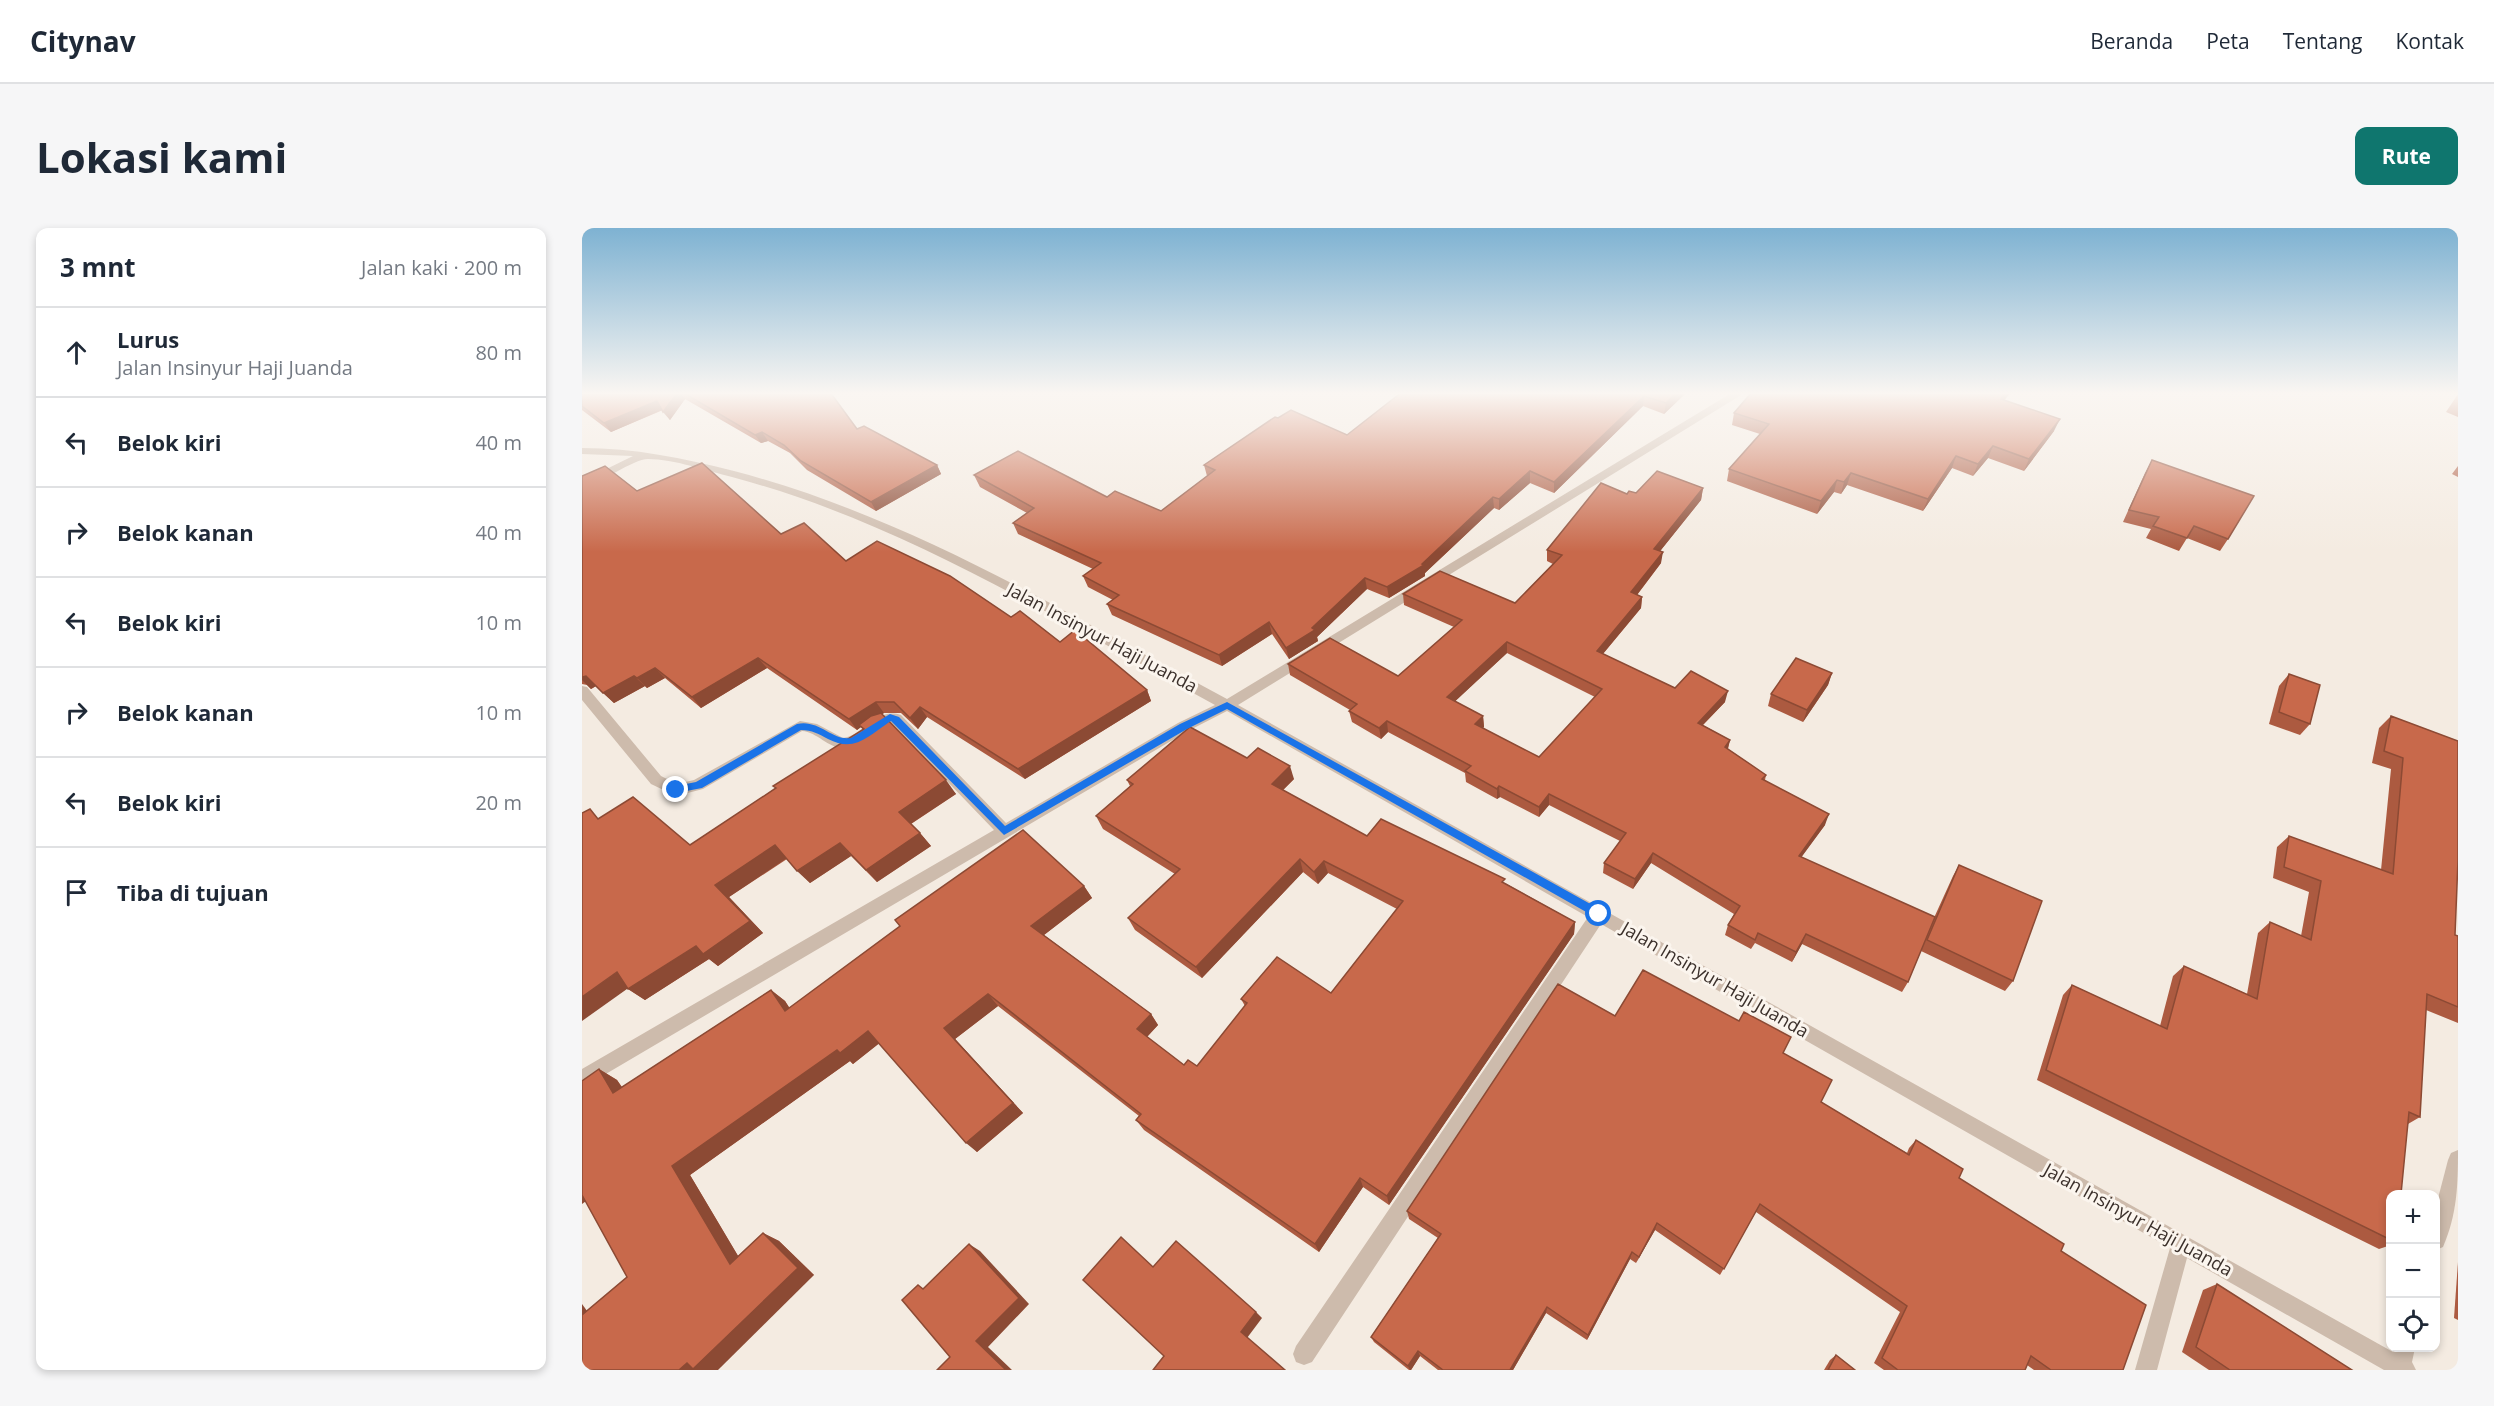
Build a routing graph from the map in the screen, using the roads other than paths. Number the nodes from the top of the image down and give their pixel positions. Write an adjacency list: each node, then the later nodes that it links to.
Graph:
1 (1653, 445): 6 (street)
2 (582, 451): 3 (street, Jalan Insinyur Haji Juanda)
3 (645, 455): 4 (street); 6 (street, Jalan Insinyur Haji Juanda)
4 (582, 485)
5 (582, 691): 7 (street)
6 (1227, 705): 7 (street); 8 (street, Jalan Insinyur Haji Juanda)
7 (1004, 831): 9 (street)
8 (1599, 914): 12 (street, Jalan Insinyur Haji Juanda); 13 (street)
9 (582, 1079)
10 (2458, 1160): 11 (street)
11 (2440, 1225)
12 (2181, 1245): 14 (street, Jalan Insinyur Haji Juanda); 15 (street)
13 (1304, 1354)
14 (2403, 1362)
15 (2146, 1370)

